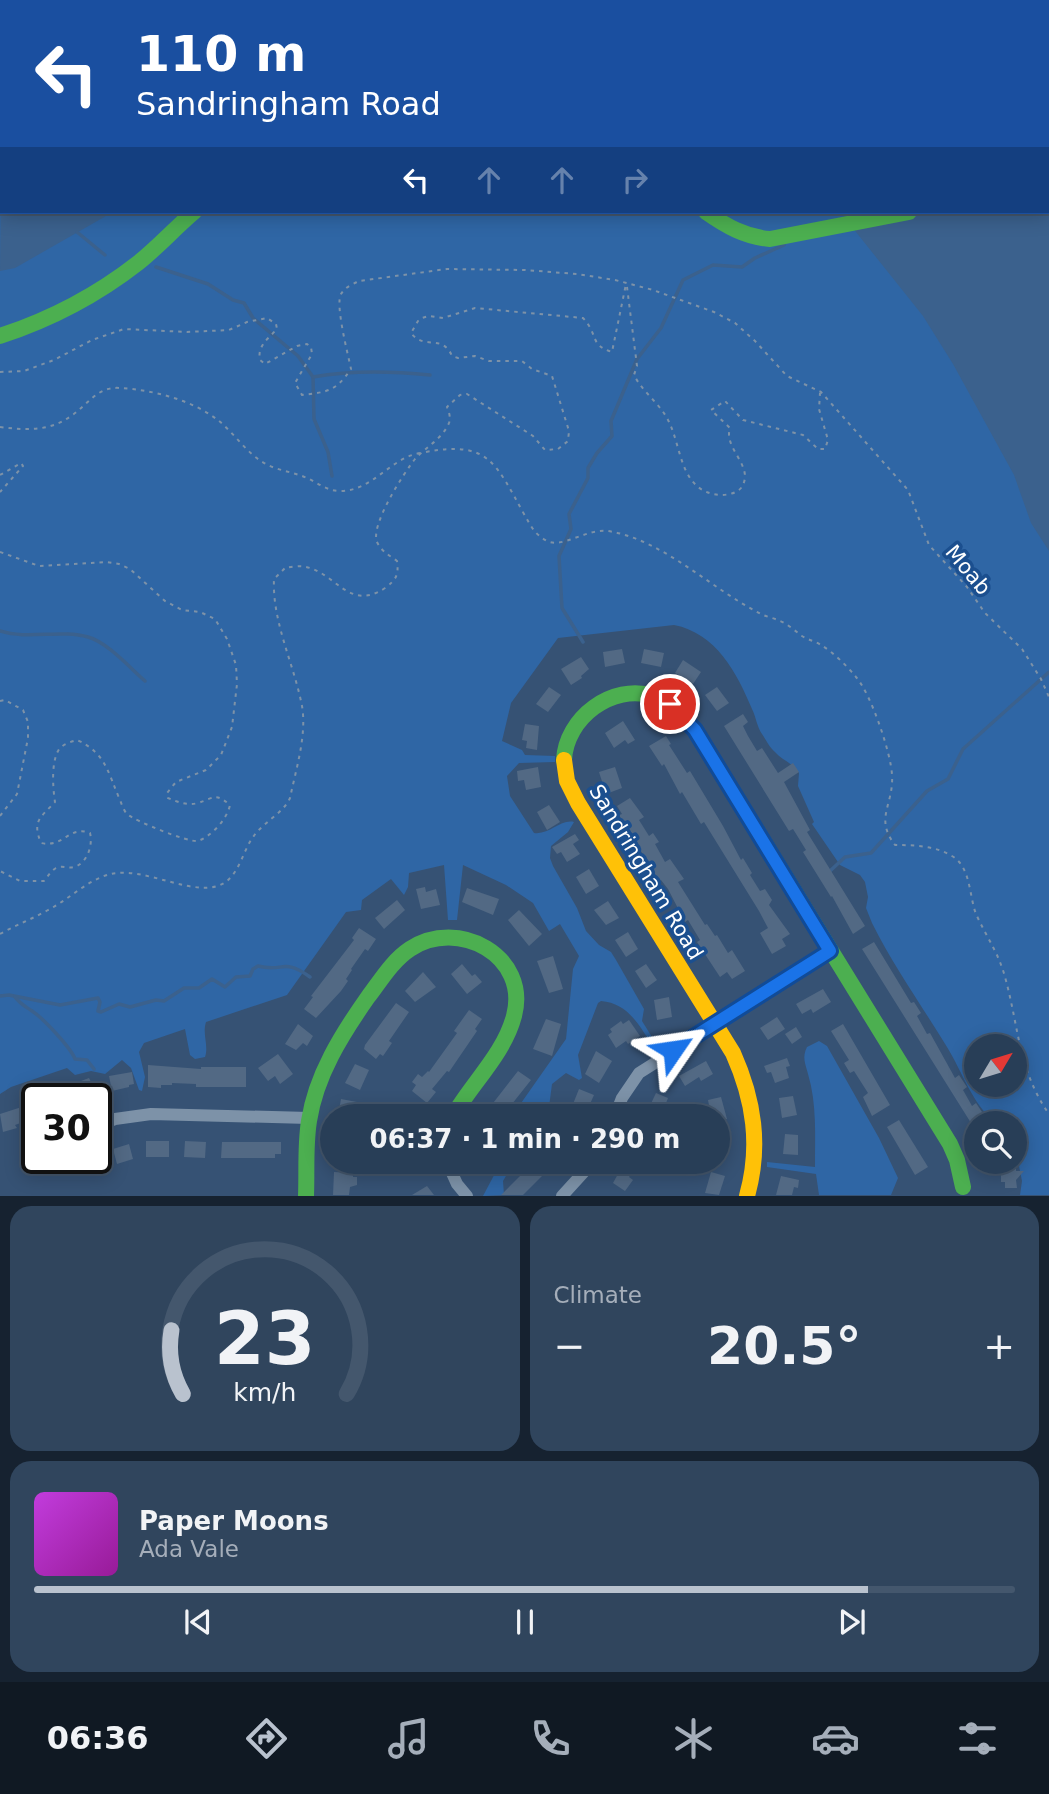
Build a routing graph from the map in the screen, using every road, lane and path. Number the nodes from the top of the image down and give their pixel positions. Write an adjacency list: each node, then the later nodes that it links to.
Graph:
1 (192, 214): 5 (street)
2 (709, 214): 3 (street)
3 (899, 214)
4 (626, 284): 6 (path); 7 (path); 7 (path); 9 (path)
5 (0, 336)
6 (0, 372)
7 (821, 391): 13 (path, Moab)
8 (0, 427): 9 (path)
9 (423, 452): 17 (path); 22 (path)
10 (0, 475): 11 (path)
11 (0, 492)
12 (0, 552): 16 (path)
13 (1049, 697)
14 (0, 701): 15 (path)
15 (0, 816)
16 (0, 871)
17 (0, 934)
18 (830, 951): 19 (street); 19 (street, Sandringham Road); 27 (street, Sandringham Road)
19 (715, 1024): 21 (street); 31 (street, Sandringham Road)
20 (461, 1104): 23 (street)
21 (620, 1104)
22 (1049, 1114)
23 (309, 1118): 24 (street); 28 (street)
24 (112, 1120)
25 (452, 1174): 29 (street)
26 (582, 1174): 30 (street)
27 (963, 1187)
28 (306, 1195)
29 (467, 1195)
30 (562, 1195)
31 (747, 1195)

